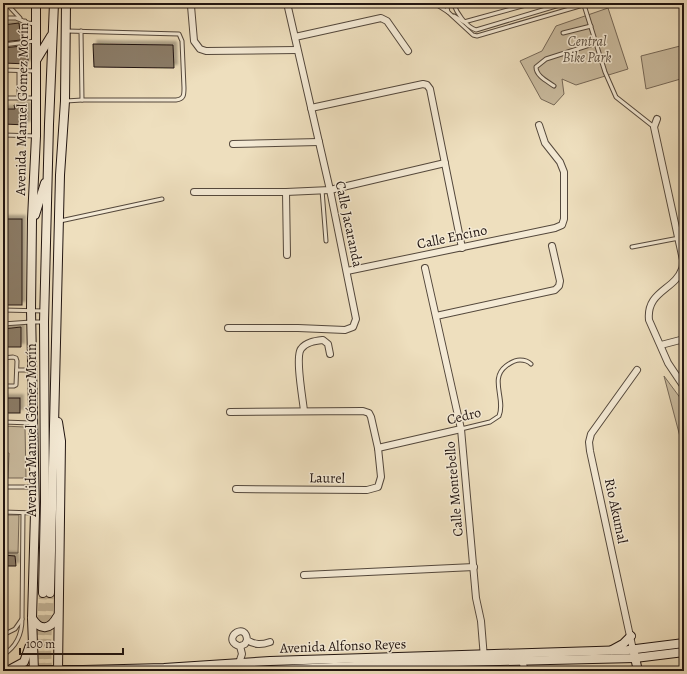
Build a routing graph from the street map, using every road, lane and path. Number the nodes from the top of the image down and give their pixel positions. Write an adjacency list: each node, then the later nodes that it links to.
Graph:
1 (6, 3): 16 (lane)
2 (36, 3): 19 (main road, Avenida Manuel Gómez Morín)
3 (54, 3): 24 (main road, Avenida Manuel Gómez Morín)
4 (66, 3): 21 (main road, Avenida Manuel Gómez Morín)
5 (287, 3): 25 (street, Calle Jacaranda)
6 (434, 3): 14 (lane)
7 (446, 3): 14 (lane)
8 (453, 3): 18 (lane)
9 (532, 3): 18 (lane)
10 (566, 3): 18 (lane)
11 (590, 3): 12 (lane)
12 (584, 5): 14 (lane); 20 (lane)
13 (191, 6): 30 (street)
14 (448, 12): 18 (lane)
15 (3, 18): 16 (lane)
16 (20, 19): 17 (lane)
17 (25, 22): 19 (lane); 27 (lane)
18 (464, 22)
19 (36, 24): 26 (main road, Avenida Manuel Gómez Morín)
20 (591, 26): 23 (lane); 28 (lane)
21 (65, 30): 22 (lane); 41 (main road, Avenida Manuel Gómez Morín)
22 (81, 31): 40 (lane); 40 (lane)
23 (563, 33)
24 (52, 34): 32 (main road); 45 (main road, Avenida Manuel Gómez Morín)
25 (295, 38): 30 (street, Calle Jacaranda); 31 (street)
26 (36, 41): 27 (lane); 32 (main road, Avenida Manuel Gómez Morín)
27 (26, 42): 29 (lane)
28 (596, 43): 36 (lane); 47 (lane)
29 (3, 45)
30 (298, 50): 43 (street, Calle Jacaranda)
31 (408, 51)
32 (36, 60): 35 (main road, Avenida Manuel Gómez Morín)
33 (3, 70): 34 (lane)
34 (19, 70): 35 (lane); 38 (lane)
35 (36, 71): 39 (main road, Avenida Manuel Gómez Morín)
36 (554, 86)
37 (3, 98): 38 (lane)
38 (19, 98): 39 (lane)
39 (36, 98): 42 (main road, Avenida Manuel Gómez Morín)
40 (82, 100): 41 (lane)
41 (64, 101): 61 (main road, Avenida Manuel Gómez Morín)
42 (36, 108): 45 (main road); 49 (main road, Avenida Manuel Gómez Morín)
43 (311, 108): 50 (street, Calle Jacaranda); 52 (street)
44 (657, 119): 47 (street)
45 (49, 124): 54 (main road, Avenida Manuel Gómez Morín)
46 (539, 125): 66 (street, Calle Encino)
47 (654, 127): 62 (street)
48 (4, 135): 49 (lane); 53 (lane)
49 (36, 136): 60 (main road, Avenida Manuel Gómez Morín)
50 (319, 142): 51 (street); 56 (street, Calle Jacaranda)
51 (232, 144)
52 (445, 163): 56 (street); 66 (street)
53 (3, 175)
54 (48, 179): 60 (main road); 73 (main road, Avenida Manuel Gómez Morín)
55 (322, 190): 56 (street); 58 (street); 63 (lane)
56 (330, 190): 69 (street, Calle Jacaranda)
57 (194, 192): 58 (street)
58 (286, 192): 67 (street)
59 (162, 199): 61 (lane)
60 (32, 219): 72 (main road, Avenida Manuel Gómez Morín)
61 (60, 222): 90 (main road, Avenida Manuel Gómez Morín)
62 (679, 238): 65 (lane); 70 (street)
63 (326, 241)
64 (552, 246): 74 (street)
65 (632, 247)
66 (462, 248): 69 (street, Calle Encino)
67 (287, 255)
68 (425, 268): 74 (street, Calle Montebello)
69 (347, 271): 78 (street, Calle Jacaranda)
70 (681, 275): 80 (street)
71 (3, 310): 72 (lane)
72 (31, 310): 73 (lane); 75 (main road, Avenida Manuel Gómez Morín)
73 (44, 311): 76 (main road, Avenida Manuel Gómez Morín)
74 (436, 316): 95 (street, Calle Montebello)
75 (31, 322): 76 (lane); 77 (lane); 85 (main road, Avenida Manuel Gómez Morín)
76 (44, 322): 89 (main road, Avenida Manuel Gómez Morín)
77 (3, 324)
78 (228, 328)
79 (684, 339): 80 (street)
80 (661, 345): 88 (street)
81 (330, 354): 91 (street)
82 (3, 358): 84 (lane)
83 (531, 364): 95 (lane, Cedro)
84 (17, 370): 85 (lane); 87 (lane)
85 (32, 370): 94 (main road, Avenida Manuel Gómez Morín)
86 (637, 370): 110 (street, Rio Akumal)
87 (3, 386)
88 (684, 387)
89 (44, 397): 90 (main road, Avenida Manuel Gómez Morín); 96 (main road)
90 (55, 411): 106 (main road, Avenida Manuel Gómez Morín)
91 (304, 411): 92 (street); 97 (street)
92 (230, 412)
93 (3, 422): 94 (lane)
94 (33, 423): 96 (main road, Avenida Manuel Gómez Morín)
95 (461, 429): 97 (street, Cedro); 104 (street, Calle Montebello)
96 (34, 446): 99 (main road, Avenida Manuel Gómez Morín)
97 (378, 448): 100 (street, Laurel)
98 (3, 487): 99 (lane)
99 (34, 487): 103 (main road, Avenida Manuel Gómez Morín)
100 (236, 489)
101 (3, 512): 102 (lane)
102 (23, 513): 103 (lane); 108 (lane)
103 (34, 514): 107 (main road, Avenida Manuel Gómez Morín)
104 (474, 567): 105 (street); 121 (street, Calle Montebello)
105 (304, 575)
106 (58, 616): 107 (main road); 129 (main road, Avenida Manuel Gómez Morín)
107 (32, 618): 111 (main road, Avenida Manuel Gómez Morín)
108 (22, 619): 109 (lane); 119 (lane)
109 (3, 635)
110 (631, 636): 116 (main road); 118 (street, Rio Akumal)
111 (32, 640): 127 (main road); 128 (main road, Avenida Manuel Gómez Morín)
112 (247, 640): 113 (street); 115 (street); 115 (street)
113 (270, 642)
114 (684, 643): 118 (main road, Avenida Alfonso Reyes)
115 (240, 646): 125 (street)
116 (611, 651): 118 (main road, Avenida Alfonso Reyes); 120 (main road, Avenida Alfonso Reyes)
117 (684, 652): 118 (main road, Avenida Alfonso Reyes)
118 (634, 654): 120 (main road, Avenida Alfonso Reyes); 133 (main road, Rio Akumal)
119 (3, 655)
120 (521, 657): 121 (main road, Avenida Alfonso Reyes); 132 (street)
121 (484, 658): 123 (main road, Avenida Alfonso Reyes)
122 (270, 661): 123 (main road, Avenida Alfonso Reyes); 125 (main road, Avenida Alfonso Reyes); 131 (street)
123 (416, 663): 131 (main road, Avenida Alfonso Reyes)
124 (219, 668): 125 (main road, Avenida Alfonso Reyes); 126 (main road, Avenida Alfonso Reyes)
125 (238, 668): 130 (main road, Avenida Alfonso Reyes); 131 (main road, Avenida Alfonso Reyes)
126 (164, 669): 129 (main road, Avenida Alfonso Reyes)
127 (6, 670): 128 (main road, Avenida Alfonso Reyes)
128 (34, 671): 129 (main road, Avenida Alfonso Reyes)
129 (58, 671)
130 (225, 671)
131 (272, 671)
132 (525, 671)
133 (638, 671)

